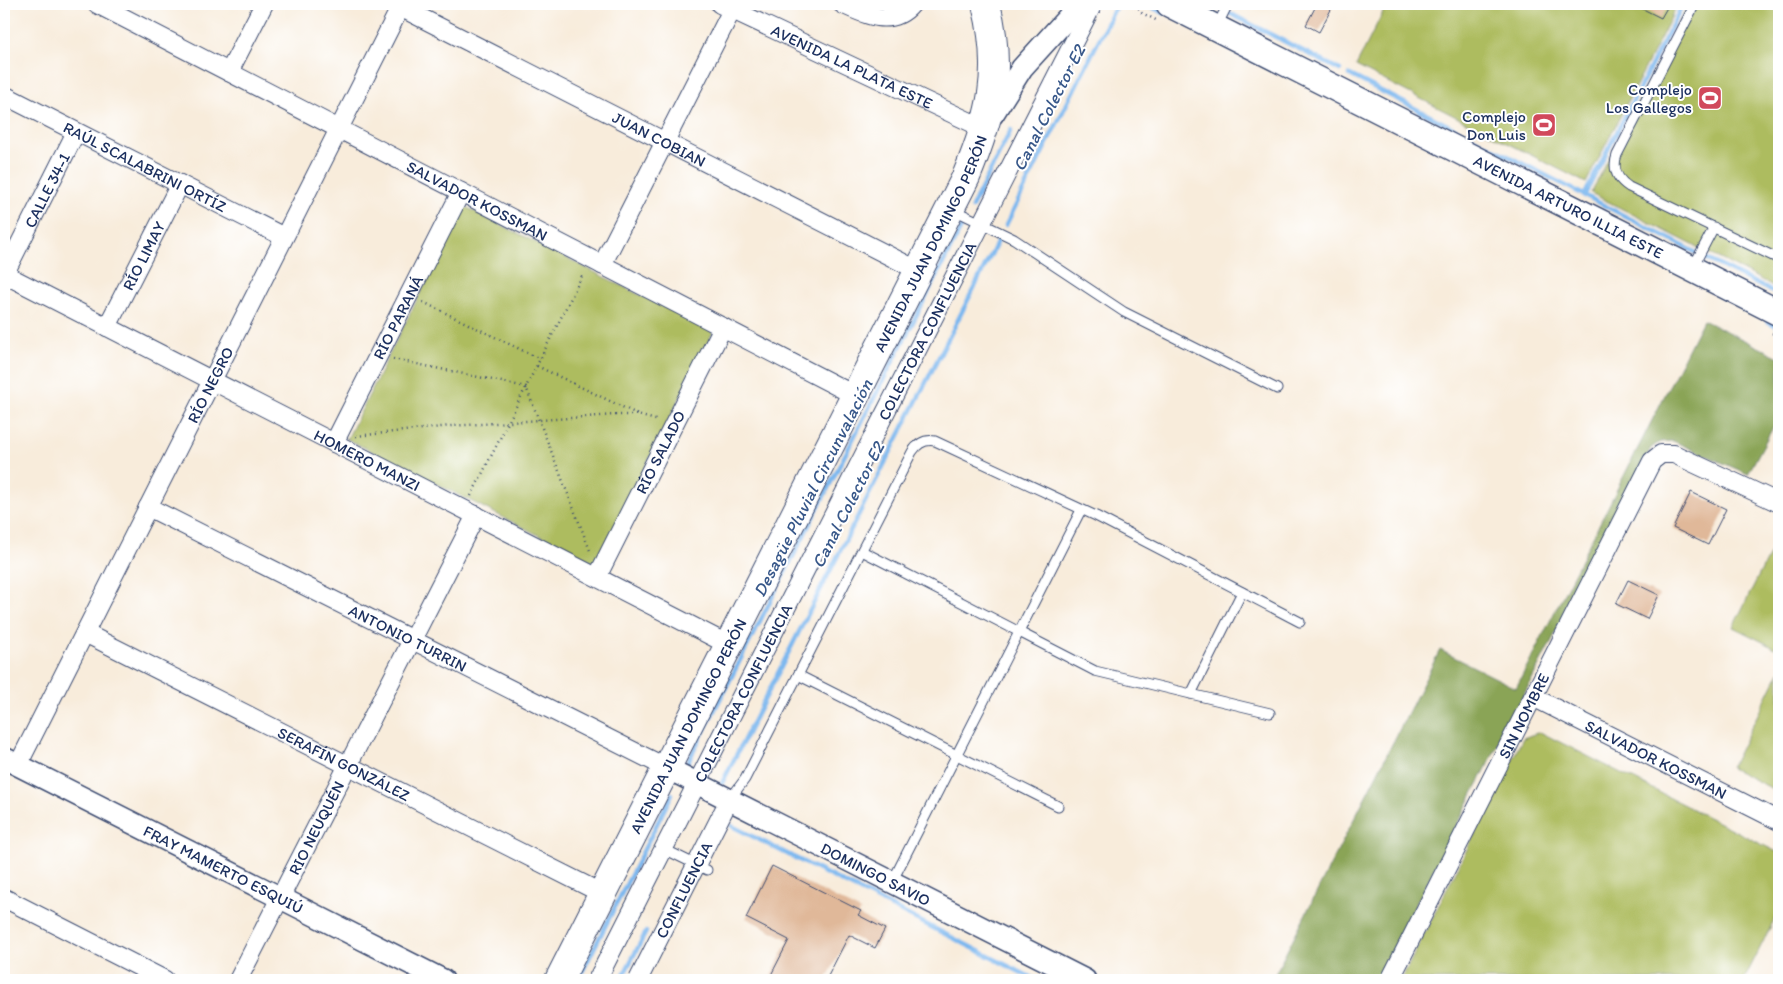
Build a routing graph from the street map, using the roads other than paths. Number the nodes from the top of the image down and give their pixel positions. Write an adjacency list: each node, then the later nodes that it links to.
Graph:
1 (97, 4): 14 (street, SALVADOR KOSSMAN)
2 (264, 4): 14 (street)
3 (842, 4): 12 (street)
4 (986, 4): 17 (main road)
5 (1080, 4): 17 (street, AVENIDA JUAN DOMINGO PERÓN)
6 (1093, 4): 23 (street, COLECTORA CONFLUENCIA)
7 (1169, 4): 13 (main road, AVENIDA ARTURO ILLIA ESTE)
8 (1228, 4): 13 (lane)
9 (1695, 4): 24 (lane)
10 (401, 6): 16 (street, RÍO NEGRO); 19 (street, JUAN COBIAN)
11 (729, 6): 17 (street, AVENIDA LA PLATA ESTE); 19 (street)
12 (913, 6)
13 (1216, 28): 28 (main road, AVENIDA ARTURO ILLIA ESTE)
14 (229, 72): 16 (street, SALVADOR KOSSMAN)
15 (4, 95): 18 (street, RAÚL SCALABRINI ORTÍZ)
16 (339, 129): 21 (street, SALVADOR KOSSMAN); 25 (street, RÍO NEGRO)
17 (985, 129): 22 (main road, AVENIDA JUAN DOMINGO PERÓN)
18 (76, 132): 20 (street, RAÚL SCALABRINI ORTÍZ); 30 (street, CALLE 34-1)
19 (665, 142): 27 (street); 29 (street, JUAN COBIAN)
20 (180, 184): 25 (street, RAÚL SCALABRINI ORTÍZ); 32 (street, RÍO LIMAY)
21 (461, 192): 27 (street, SALVADOR KOSSMAN); 37 (street, RÍO PARANÁ)
22 (950, 209): 23 (lane); 29 (main road, AVENIDA JUAN DOMINGO PERÓN)
23 (981, 223): 35 (lane); 58 (street, COLECTORA CONFLUENCIA)
24 (1714, 228): 26 (lane); 28 (lane)
25 (284, 237): 34 (street, RÍO NEGRO)
26 (1779, 259)
27 (602, 265): 33 (street, SALVADOR KOSSMAN)
28 (1693, 269): 31 (main road, AVENIDA ARTURO ILLIA ESTE)
29 (919, 271): 36 (main road, AVENIDA JUAN DOMINGO PERÓN)
30 (4, 275): 32 (street, HOMERO MANZI)
31 (1779, 313)
32 (107, 327): 34 (street, HOMERO MANZI)
33 (723, 327): 36 (street, SALVADOR KOSSMAN); 43 (street, RÍO SALADO)
34 (212, 381): 37 (street, HOMERO MANZI); 39 (street, RÍO NEGRO)
35 (1277, 389)
36 (856, 396): 49 (main road, AVENIDA JUAN DOMINGO PERÓN)
37 (334, 443): 41 (street, HOMERO MANZI)
38 (1779, 503): 52 (street, SIN NOMBRE)
39 (148, 507): 47 (street, RÍO NEGRO); 48 (street, ANTONIO TURRIN)
40 (1081, 510): 42 (lane); 44 (lane); 46 (lane)
41 (476, 515): 43 (street, HOMERO MANZI); 48 (street, RIO NEUQUÉN)
42 (862, 551): 46 (lane); 50 (lane)
43 (597, 577): 49 (street, HOMERO MANZI)
44 (1242, 592): 45 (lane); 51 (lane)
45 (1300, 622)
46 (1019, 632): 51 (lane); 54 (lane)
47 (85, 633): 55 (street, RÍO NEGRO); 56 (street, SERAFÍN GONZÁLEZ)
48 (412, 640): 56 (street, RIO NEUQUÉN); 57 (street, ANTONIO TURRIN)
49 (729, 645): 57 (main road, AVENIDA JUAN DOMINGO PERÓN)
50 (798, 675): 54 (lane); 59 (lane)
51 (1191, 694): 53 (lane)
52 (1533, 697): 61 (street, SALVADOR KOSSMAN); 75 (street, SIN NOMBRE)
53 (1270, 713)
54 (957, 755): 60 (lane); 64 (lane)
55 (8, 760): 67 (street, FRAY MAMERTO ESQUIÚ)
56 (348, 766): 65 (street, SERAFÍN GONZÁLEZ); 67 (street, RIO NEUQUÉN)
57 (667, 768): 58 (street, DOMINGO SAVIO); 65 (main road, AVENIDA JUAN DOMINGO PERÓN)
58 (697, 783): 59 (street, DOMINGO SAVIO); 62 (street, COLECTORA CONFLUENCIA)
59 (730, 800): 63 (street, CONFLUENCIA); 64 (street, DOMINGO SAVIO)
60 (1058, 806)
61 (1779, 821)
62 (664, 849): 63 (lane); 73 (street, COLECTORA CONFLUENCIA)
63 (702, 868): 74 (street, CONFLUENCIA)
64 (892, 882): 68 (street, DOMINGO SAVIO)
65 (603, 894): 72 (main road, AVENIDA JUAN DOMINGO PERÓN)
66 (4, 898): 69 (street)
67 (280, 898): 70 (street, RIO NEUQUÉN); 71 (street, FRAY MAMERTO ESQUIÚ)
68 (1079, 979)
69 (164, 980)
70 (238, 980)
71 (443, 980)
72 (559, 980)
73 (597, 980)
74 (638, 980)
75 (1390, 980)

